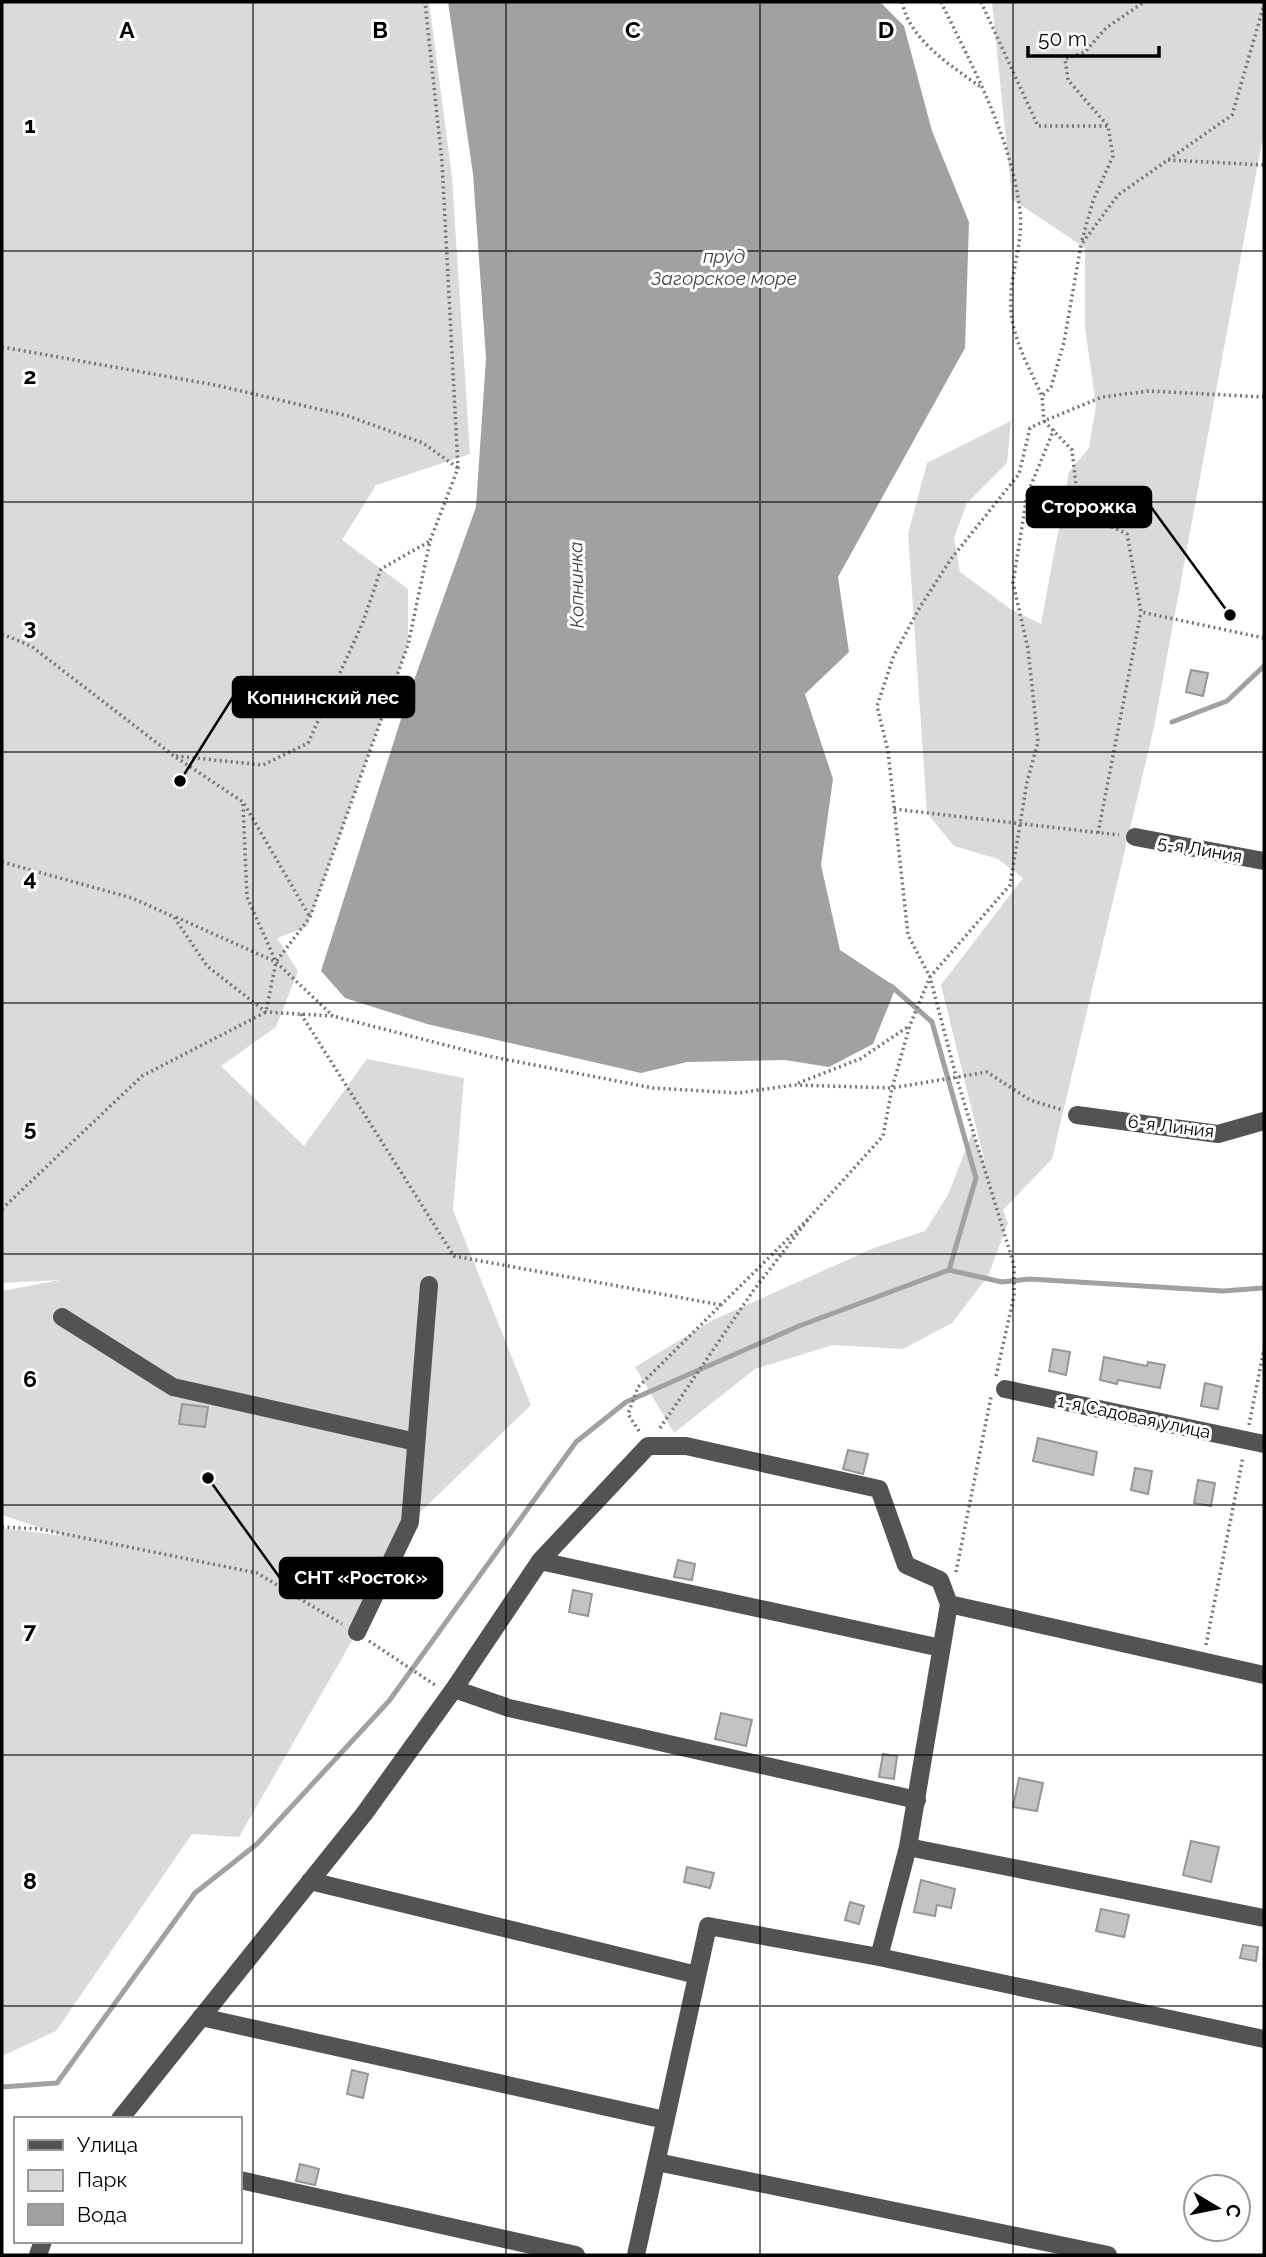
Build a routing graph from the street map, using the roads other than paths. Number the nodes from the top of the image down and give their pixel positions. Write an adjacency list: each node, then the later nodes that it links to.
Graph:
1 (1135, 837): 2 (street, 5-я Линия)
2 (1264, 861)
3 (1077, 1115): 4 (street, 6-я Линия)
4 (1264, 1121)
5 (429, 1285): 8 (street)
6 (62, 1317): 8 (street)
7 (1004, 1389): 9 (street, 1-я Садовая улица)
8 (416, 1441): 12 (street)
9 (1255, 1442)
10 (540, 1561): 11 (street); 13 (street); 15 (street)
11 (950, 1604): 13 (street); 14 (street)
12 (357, 1632)
13 (941, 1648): 16 (street)
14 (1264, 1675)
15 (454, 1689): 16 (street); 18 (street)
16 (917, 1800): 17 (street)
17 (908, 1847): 19 (street); 20 (street)
18 (310, 1881): 21 (street); 22 (street)
19 (1264, 1918)
20 (879, 1957): 21 (street); 23 (street)
21 (697, 1975): 25 (street)
22 (201, 2017): 24 (street); 25 (street)
23 (1264, 2039)
24 (122, 2117)
25 (665, 2120): 26 (street)
26 (657, 2162): 29 (street); 30 (street)
27 (242, 2180): 28 (street)
28 (576, 2255)
29 (636, 2255)
30 (1108, 2255)

